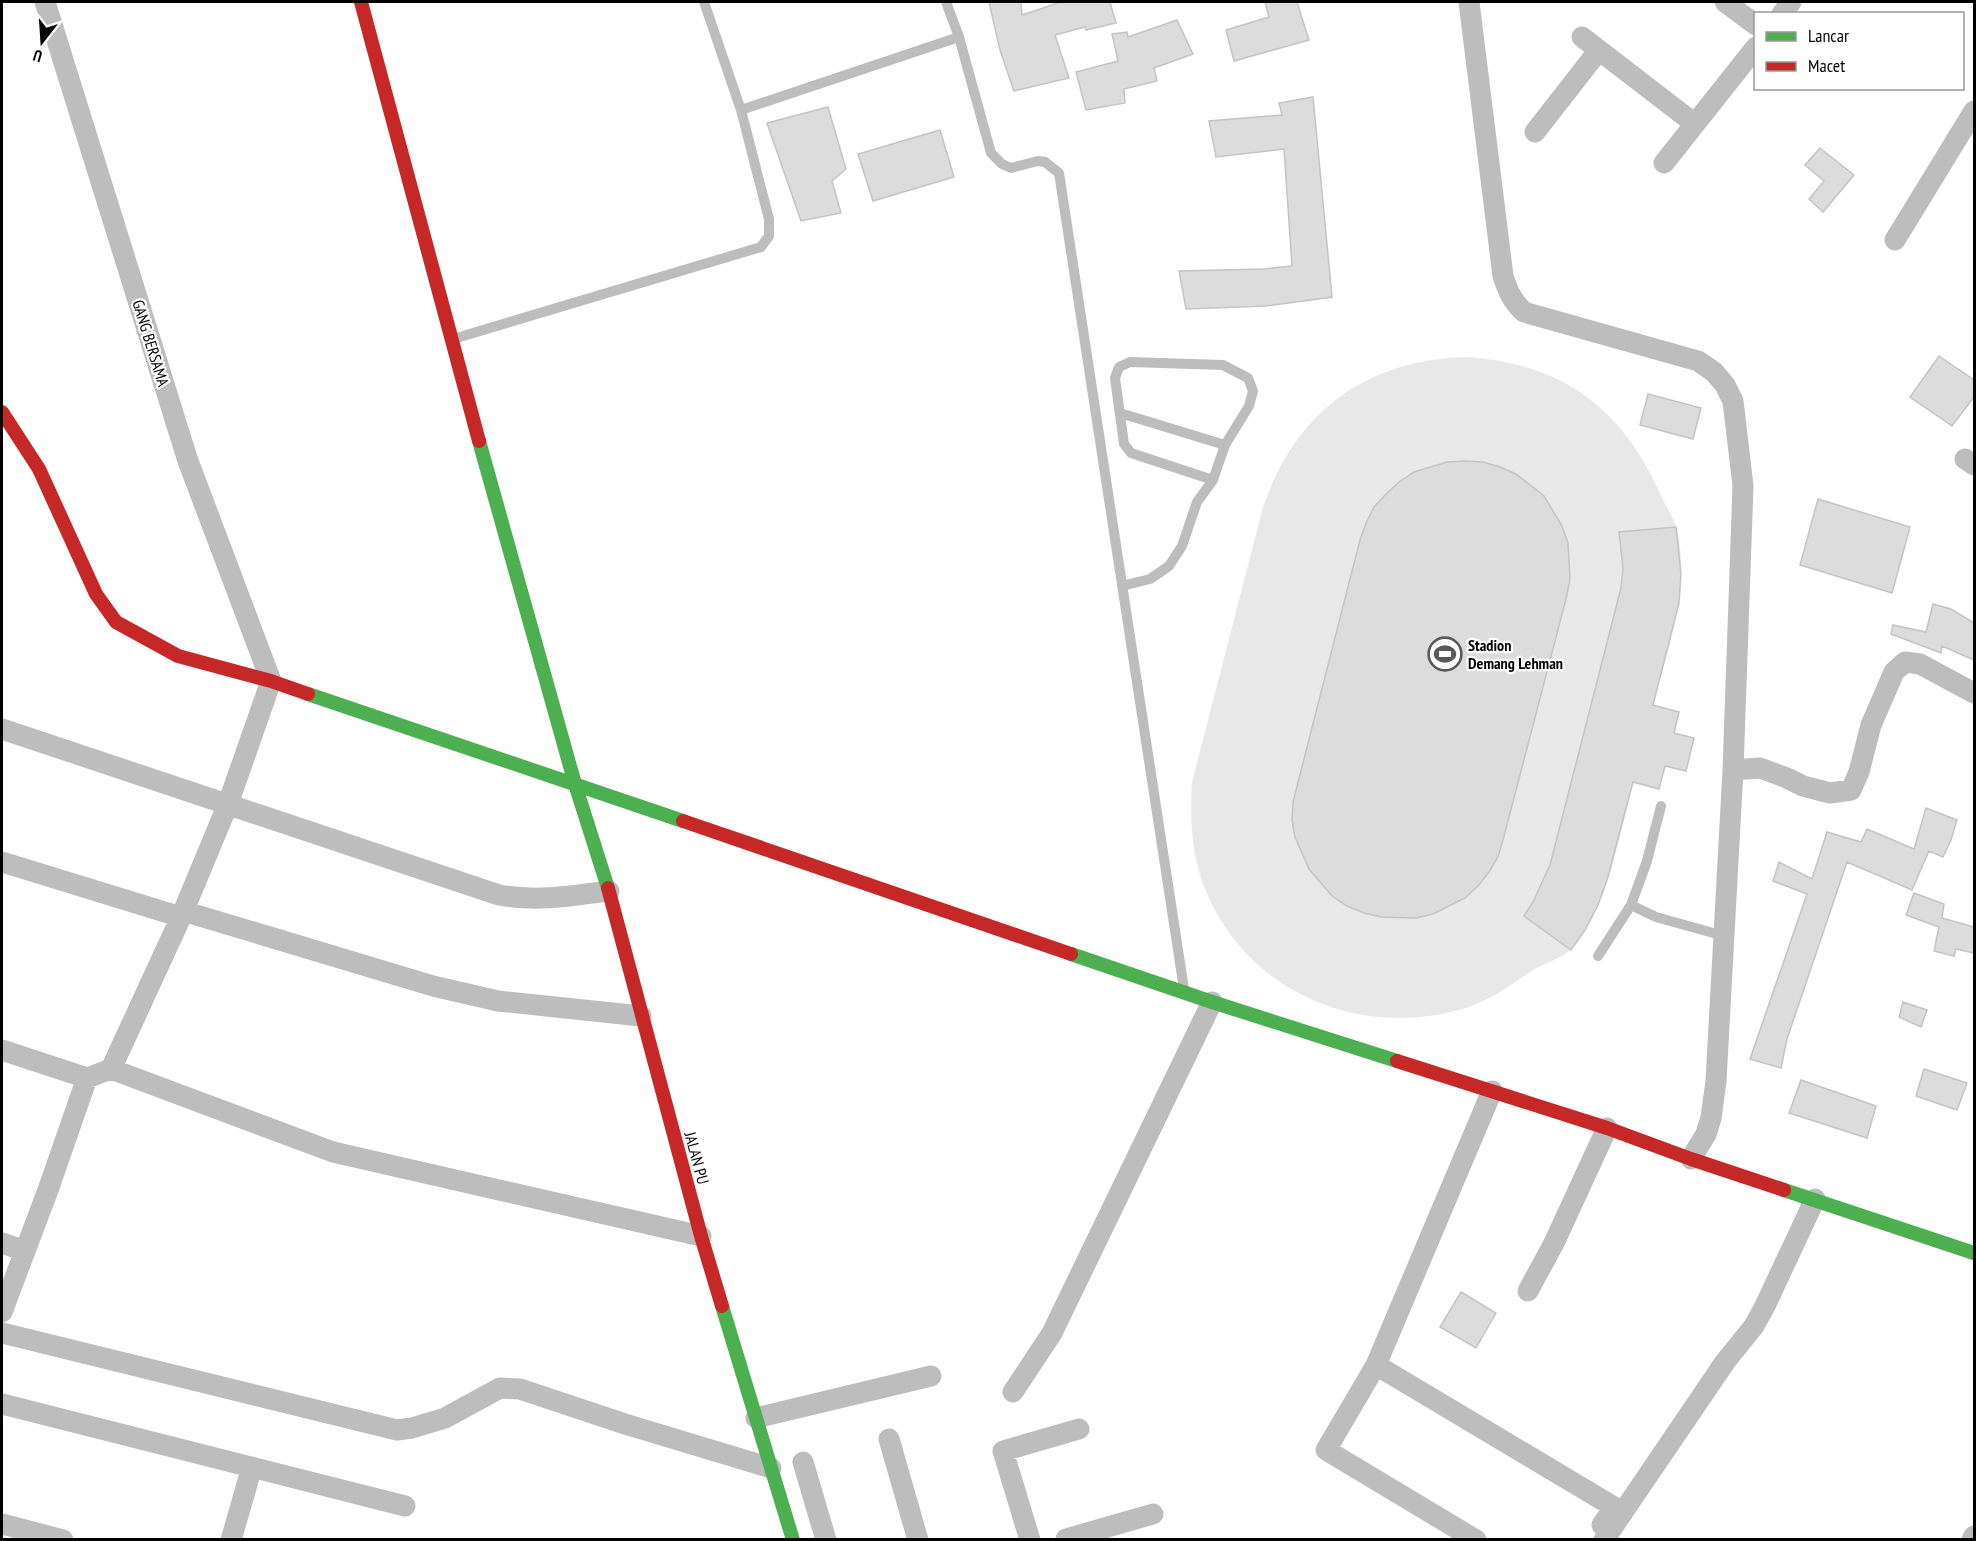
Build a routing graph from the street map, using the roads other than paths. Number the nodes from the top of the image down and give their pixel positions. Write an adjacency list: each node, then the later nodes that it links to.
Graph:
1 (45, 2): 22 (street, GANG BERSAMA)
2 (361, 2): 16 (street, JALAN PU)
3 (704, 2): 10 (lane)
4 (946, 2): 8 (lane)
5 (1469, 2): 25 (street)
6 (1725, 2): 7 (street)
7 (1754, 24)
8 (958, 37): 10 (lane); 21 (lane)
9 (1754, 48): 12 (street)
10 (741, 110): 16 (lane)
11 (1974, 111): 15 (street)
12 (1695, 124): 13 (street); 14 (street)
13 (1535, 132)
14 (1664, 163)
15 (1895, 240)
16 (451, 340): 26 (street, JALAN PU)
17 (2, 412): 22 (street)
18 (1120, 413): 19 (lane); 19 (lane); 20 (lane)
19 (1225, 445): 20 (lane)
20 (1213, 480): 21 (lane)
21 (1122, 586): 35 (lane)
22 (271, 681): 26 (street); 27 (street)
23 (1974, 693): 25 (street)
24 (2, 729): 27 (street)
25 (1733, 770): 33 (street)
26 (575, 784): 30 (street, JALAN PU); 35 (street)
27 (228, 804): 30 (street); 32 (street)
28 (1662, 806): 31 (lane)
29 (2, 862): 32 (street)
30 (609, 891): 37 (street, JALAN PU)
31 (1631, 905): 33 (lane); 34 (lane)
32 (182, 914): 37 (street); 39 (street)
33 (1724, 936): 43 (street)
34 (1598, 957)
35 (1184, 993): 36 (street)
36 (1212, 1002): 41 (street); 54 (street)
37 (641, 1016): 45 (street, JALAN PU)
38 (2, 1050): 40 (street)
39 (111, 1069): 40 (street); 45 (street)
40 (87, 1078): 47 (street)
41 (1492, 1091): 42 (street); 52 (street)
42 (1607, 1128): 43 (street); 49 (street)
43 (1691, 1159): 44 (street)
44 (1815, 1199): 48 (street); 74 (street)
45 (701, 1236): 56 (street, JALAN PU)
46 (2, 1243): 47 (street)
47 (25, 1251): 50 (street)
48 (1974, 1253)
49 (1528, 1291)
50 (2, 1312)
51 (2, 1333): 61 (street)
52 (1376, 1365): 72 (street); 73 (street)
53 (931, 1376): 56 (street)
54 (1013, 1392)
55 (2, 1404): 60 (street)
56 (756, 1418): 61 (street, JALAN PU)
57 (1079, 1429): 70 (street)
58 (889, 1439): 69 (street)
59 (803, 1462): 68 (street)
60 (252, 1467): 62 (street); 66 (street)
61 (771, 1468): 67 (street, JALAN PU)
62 (405, 1506)
63 (1153, 1514): 71 (street)
64 (2, 1524): 65 (street)
65 (63, 1539)
66 (231, 1539)
67 (793, 1539)
68 (826, 1539)
69 (918, 1539)
70 (1029, 1539)
71 (1065, 1539)
72 (1476, 1539)
73 (1592, 1539)
74 (1604, 1539)

